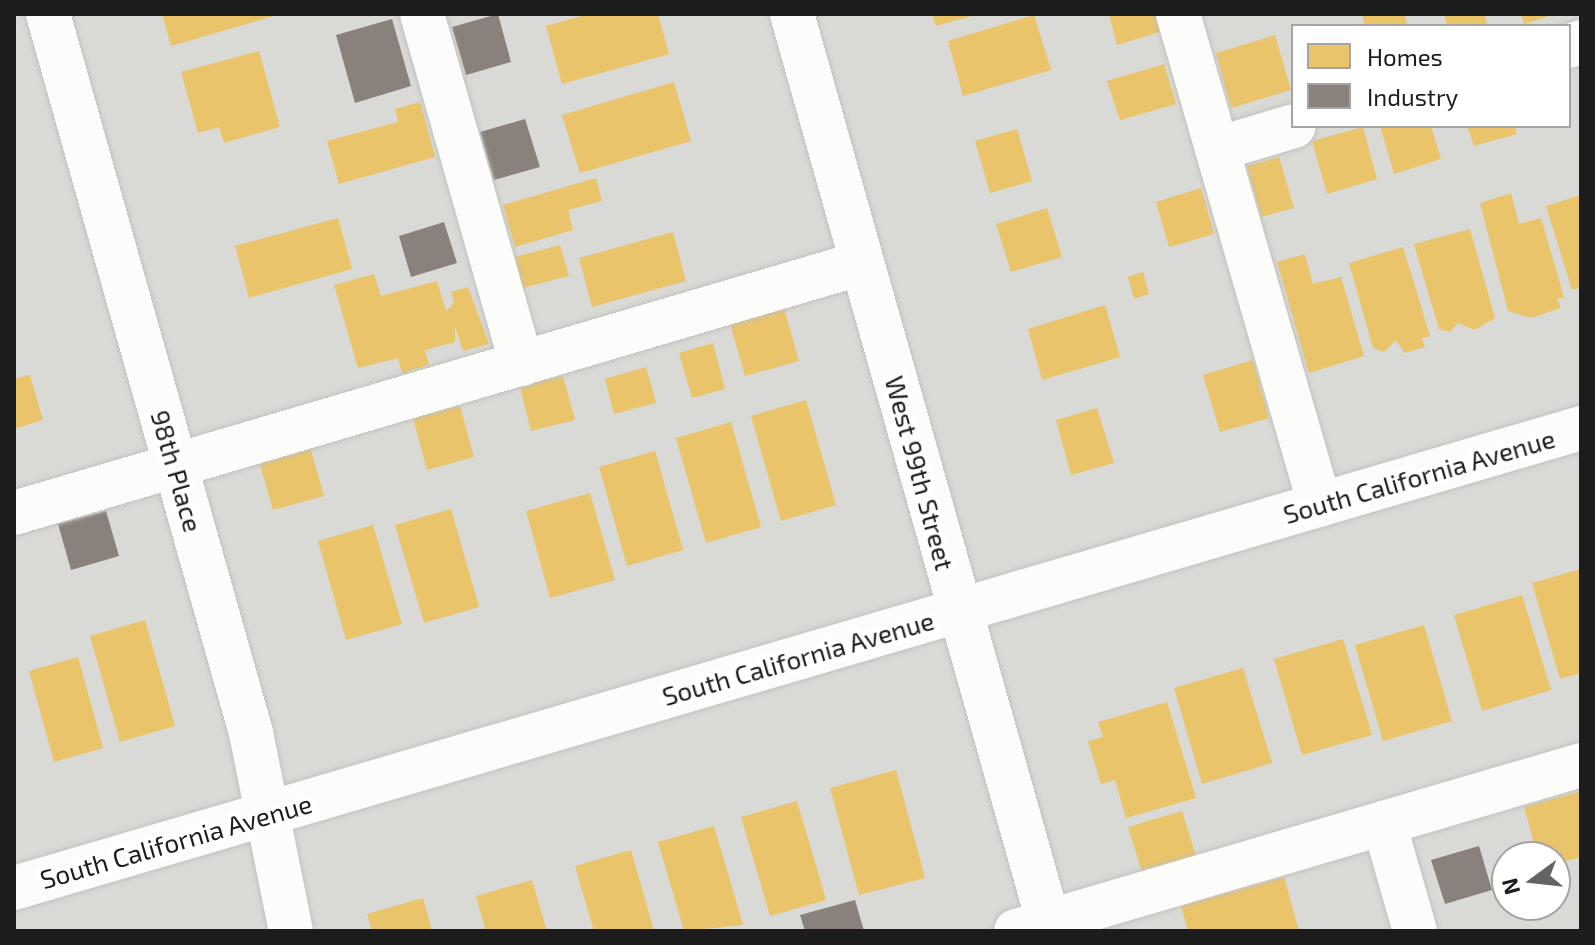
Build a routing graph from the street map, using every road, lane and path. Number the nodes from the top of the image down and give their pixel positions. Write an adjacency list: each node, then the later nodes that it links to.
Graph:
1 (48, 14): 10 (street, 98th Place)
2 (422, 14): 8 (street)
3 (792, 14): 7 (street, West 99th Street)
4 (1178, 14): 6 (street)
5 (1291, 127): 6 (street)
6 (1217, 149): 11 (street)
7 (862, 263): 8 (street); 13 (street, West 99th Street)
8 (522, 364): 10 (street)
9 (1581, 428): 11 (street, South California Avenue)
10 (176, 467): 12 (street); 15 (street, 98th Place)
11 (1320, 505): 13 (street, South California Avenue)
12 (14, 513)
13 (958, 611): 15 (street, South California Avenue); 18 (street, West 99th Street)
14 (1581, 765): 16 (street)
15 (267, 814): 17 (street, South California Avenue); 19 (street, 98th Place)
16 (1384, 823): 18 (street); 20 (street)
17 (14, 888)
18 (1038, 928)
19 (291, 931)
20 (1415, 931)

